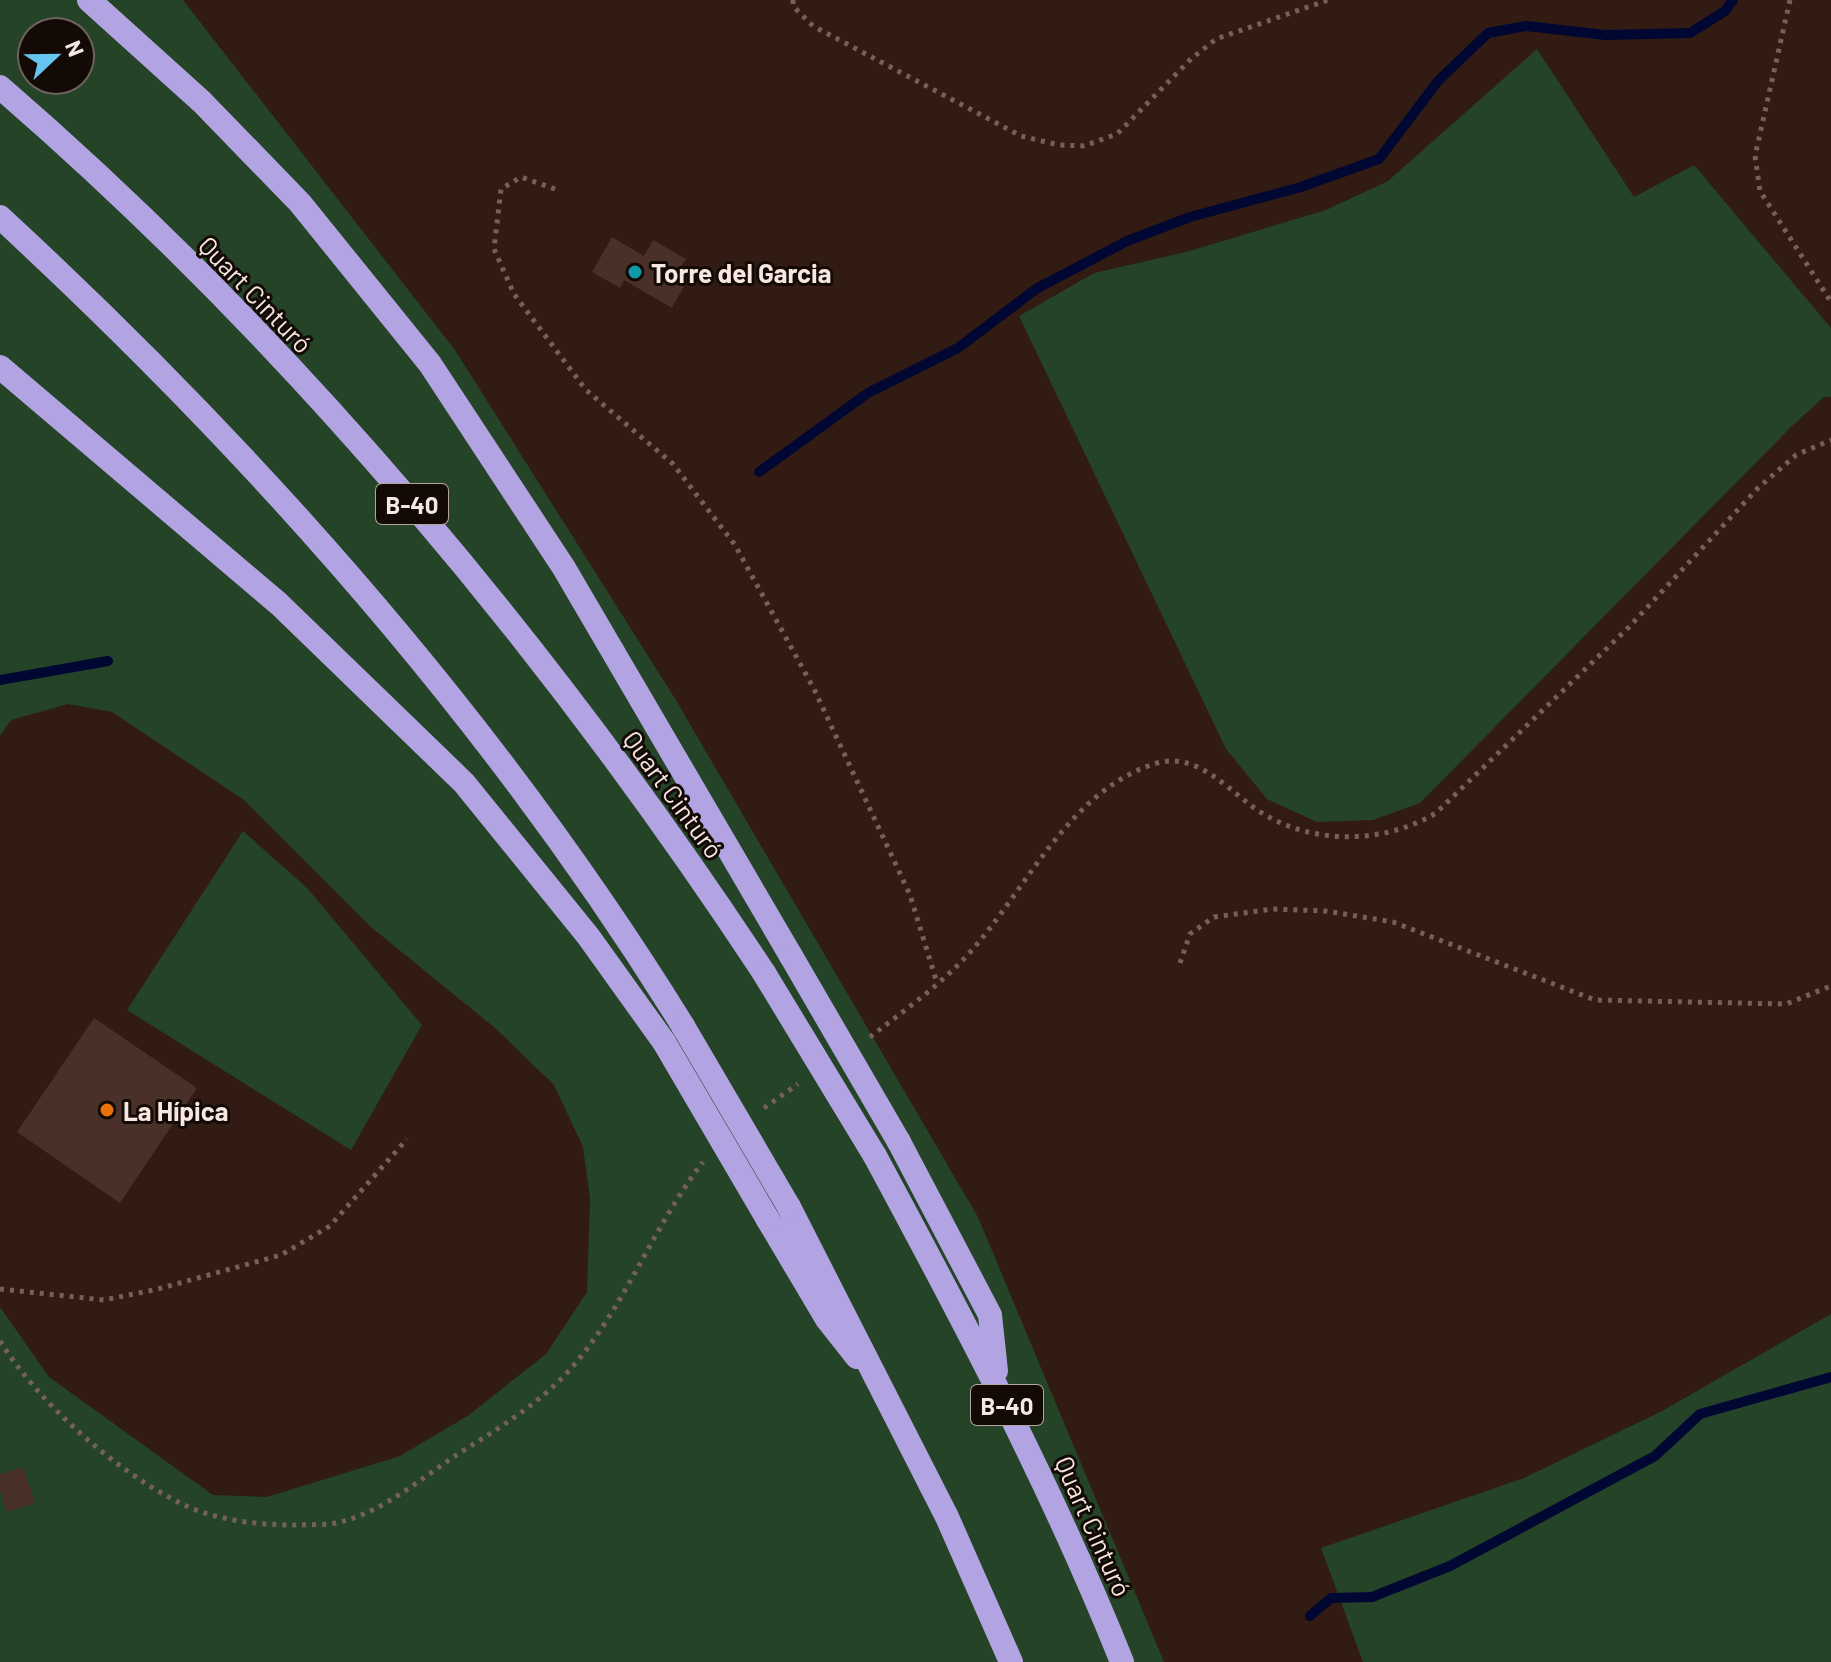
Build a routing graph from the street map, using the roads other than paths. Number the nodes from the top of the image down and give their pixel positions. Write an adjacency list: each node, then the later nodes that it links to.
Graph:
1 (89, 0): 6 (highway, bridge)
2 (0, 87): 6 (highway, Quart Cinturó / B-40, bridge)
3 (0, 217): 5 (highway, bridge)
4 (0, 367): 5 (highway, bridge)
5 (778, 1213): 7 (highway)
6 (997, 1385): 8 (highway, Quart Cinturó / B-40)
7 (1011, 1662)
8 (1122, 1662)

